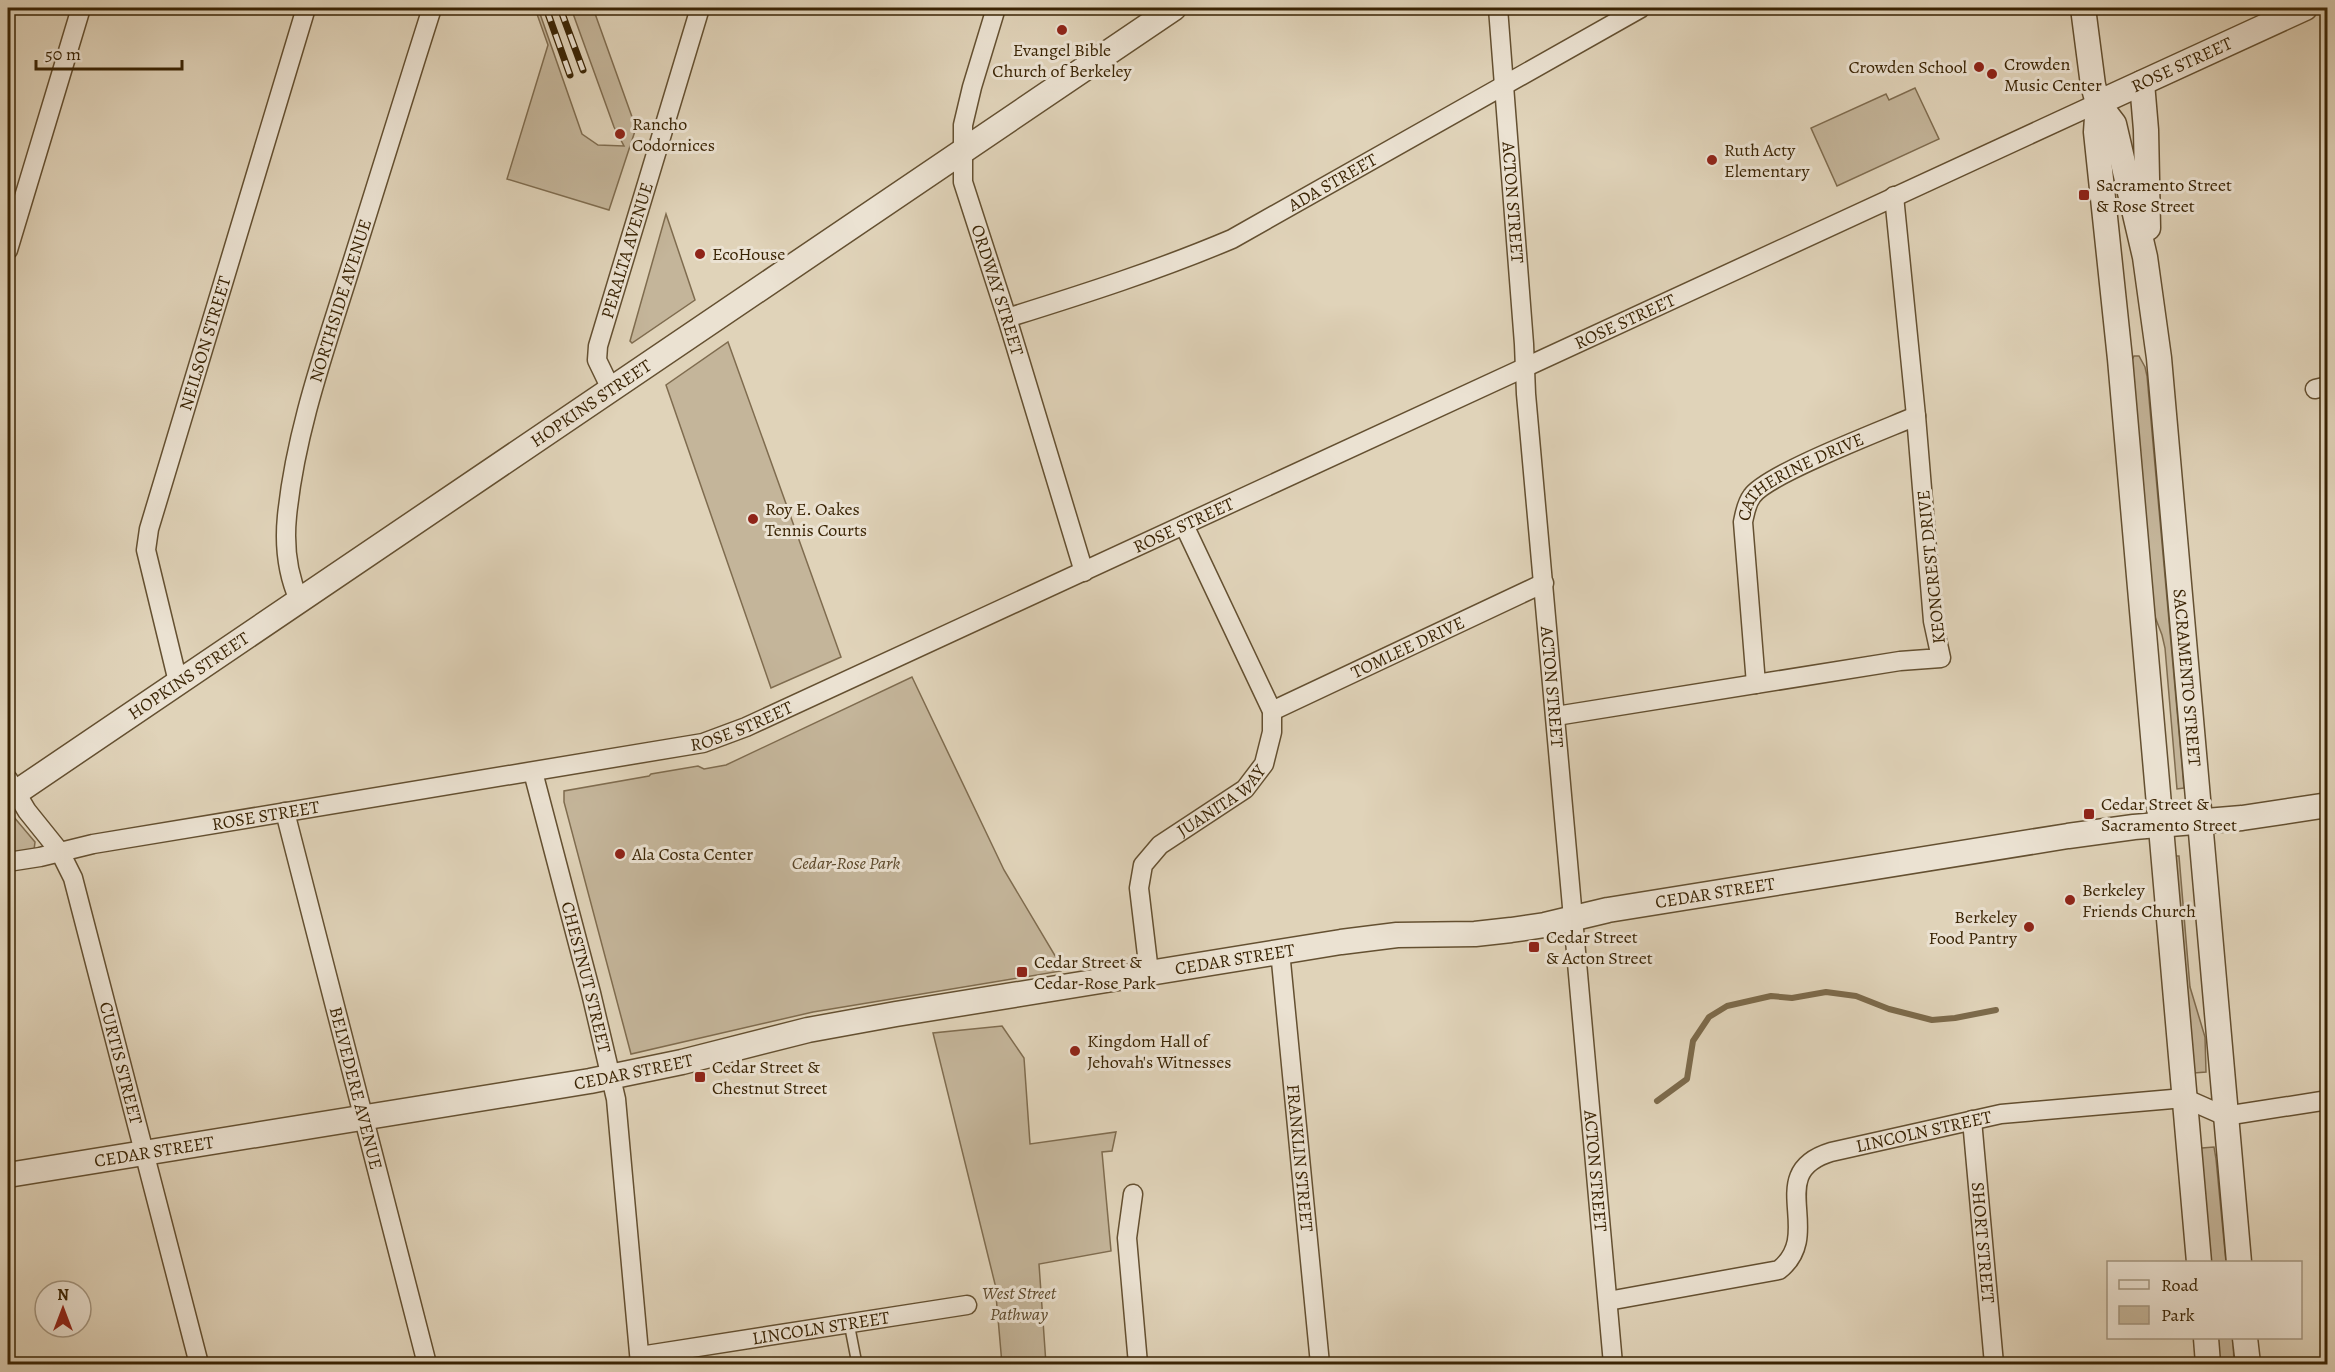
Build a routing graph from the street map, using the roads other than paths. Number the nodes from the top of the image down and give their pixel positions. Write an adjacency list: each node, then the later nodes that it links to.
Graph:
1 (81, 8): 16 (street)
2 (306, 8): 26 (street, NEILSON STREET)
3 (432, 8): 25 (street, NORTHSIDE AVENUE)
4 (700, 8): 20 (street, PERALTA AVENUE)
5 (996, 8): 14 (street, ORDWAY STREET)
6 (1174, 8): 14 (street, HOPKINS STREET)
7 (1498, 8): 12 (street, ACTON STREET)
8 (1641, 8): 12 (street, ADA STREET)
9 (2083, 8): 13 (street, SACRAMENTO STREET)
10 (2305, 8): 11 (street, ROSE STREET)
11 (2142, 83): 13 (street, ROSE STREET); 17 (street)
12 (1504, 86): 18 (street, ADA STREET); 19 (street, ACTON STREET)
13 (2098, 103): 15 (street, ROSE STREET); 17 (street, SACRAMENTO STREET); 35 (street, SACRAMENTO STREET)
14 (962, 151): 18 (street, ORDWAY STREET); 20 (street, HOPKINS STREET)
15 (1894, 196): 19 (street, ROSE STREET); 21 (street, KEONCREST DRIVE)
16 (8, 250)
17 (2145, 257): 34 (street, SACRAMENTO STREET)
18 (1007, 318): 23 (street, ORDWAY STREET)
19 (1524, 368): 22 (street, ROSE STREET); 24 (street, ACTON STREET)
20 (611, 389): 25 (street, HOPKINS STREET)
21 (1916, 416): 27 (street, CATHERINE DRIVE); 27 (street, KEONCREST DRIVE)
22 (1184, 525): 23 (street, ROSE STREET); 28 (street, JUANITA WAY)
23 (1084, 572): 30 (street, ROSE STREET)
24 (1544, 584): 28 (street, TOMLEE DRIVE); 29 (street, ACTON STREET)
25 (299, 600): 26 (street, HOPKINS STREET)
26 (178, 682): 31 (street, HOPKINS STREET)
27 (1756, 684): 29 (street, KEONCREST DRIVE)
28 (1272, 711): 40 (street, JUANITA WAY)
29 (1556, 716): 38 (street, ACTON STREET)
30 (532, 772): 33 (street, ROSE STREET); 41 (street, CHESTNUT STREET)
31 (10, 790): 36 (street, CURTIS STREET)
32 (2328, 804): 34 (street, CEDAR STREET)
33 (285, 812): 36 (street, ROSE STREET); 45 (street, BELVEDERE AVENUE)
34 (2199, 822): 35 (street, CEDAR STREET); 44 (street, SACRAMENTO STREET)
35 (2159, 825): 38 (street, CEDAR STREET); 42 (street, SACRAMENTO STREET)
36 (60, 852): 37 (street, ROSE STREET); 47 (street, CURTIS STREET)
37 (8, 862)
38 (1574, 917): 39 (street, CEDAR STREET); 52 (street, ACTON STREET)
39 (1280, 951): 40 (street, CEDAR STREET); 62 (street, FRANKLIN STREET)
40 (1149, 972): 41 (street, CEDAR STREET)
41 (611, 1077): 45 (street, CEDAR STREET); 57 (street, CHESTNUT STREET)
42 (2184, 1098): 44 (street, LINCOLN STREET); 46 (street, LINCOLN STREET); 50 (street, SACRAMENTO STREET)
43 (2328, 1100): 44 (street)
44 (2225, 1116): 51 (street, SACRAMENTO STREET)
45 (365, 1118): 47 (street, CEDAR STREET); 59 (street, BELVEDERE AVENUE)
46 (1972, 1120): 52 (street, LINCOLN STREET); 64 (street, SHORT STREET)
47 (144, 1153): 48 (street, CEDAR STREET); 58 (street, CURTIS STREET)
48 (8, 1175)
49 (1133, 1194): 61 (street)
50 (2199, 1261)
51 (2239, 1261)
52 (1608, 1301): 63 (street, ACTON STREET)
53 (967, 1305): 54 (street, LINCOLN STREET)
54 (849, 1323): 57 (street, LINCOLN STREET); 60 (lane)
55 (2206, 1339): 65 (street)
56 (2246, 1339): 66 (street)
57 (640, 1360)
58 (199, 1365)
59 (427, 1365)
60 (857, 1365)
61 (1138, 1365)
62 (1320, 1365)
63 (1613, 1365)
64 (1994, 1365)
65 (2208, 1365)
66 (2248, 1365)

